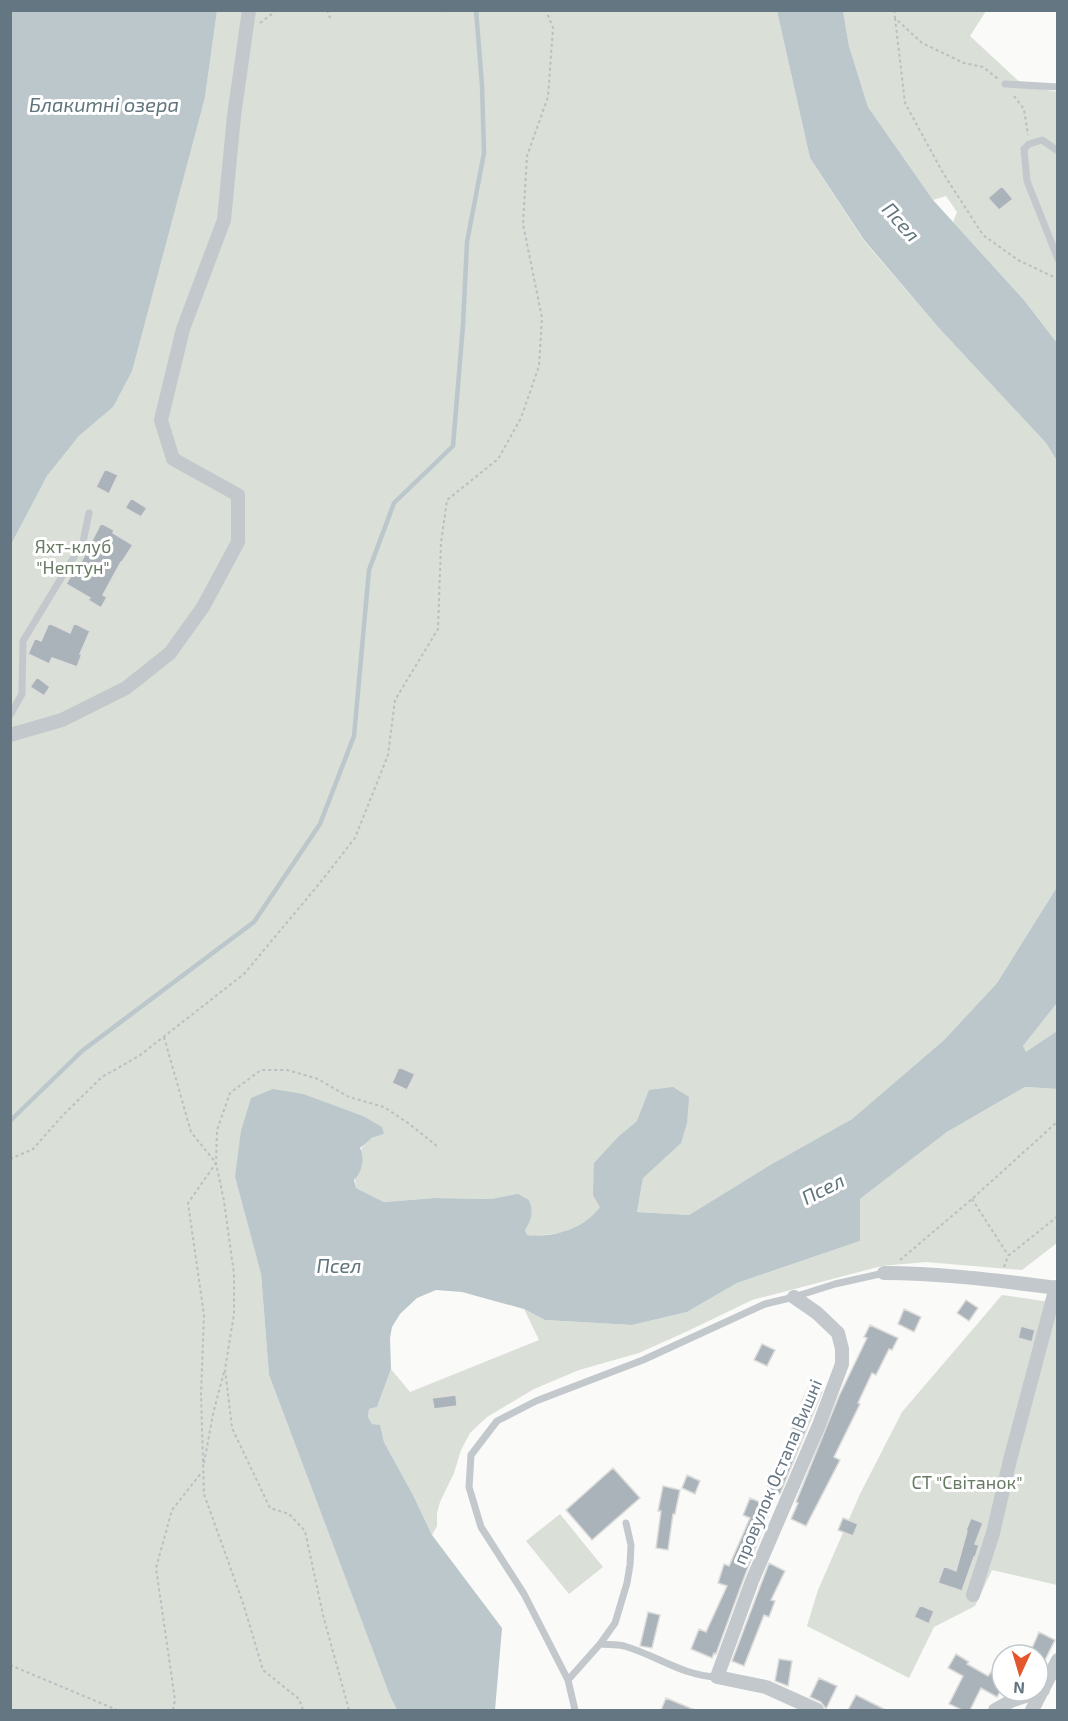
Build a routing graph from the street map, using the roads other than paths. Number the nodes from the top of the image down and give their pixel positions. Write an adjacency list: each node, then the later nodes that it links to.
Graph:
1 (249, 10): 8 (street)
2 (1005, 84): 3 (lane)
3 (1058, 87)
4 (1058, 151): 5 (lane)
5 (1058, 259)
6 (89, 513): 7 (lane)
7 (10, 715)
8 (10, 735)
9 (884, 1273): 10 (street); 11 (lane)
10 (1057, 1288): 13 (street)
11 (794, 1298): 17 (street, провулок Остапа Вишні); 18 (lane)
12 (626, 1523): 14 (lane)
13 (973, 1595)
14 (600, 1644): 17 (lane); 18 (lane)
15 (1058, 1660): 16 (street)
16 (1050, 1676)
17 (717, 1677): 20 (street)
18 (568, 1680): 19 (lane)
19 (575, 1710)
20 (817, 1710)

